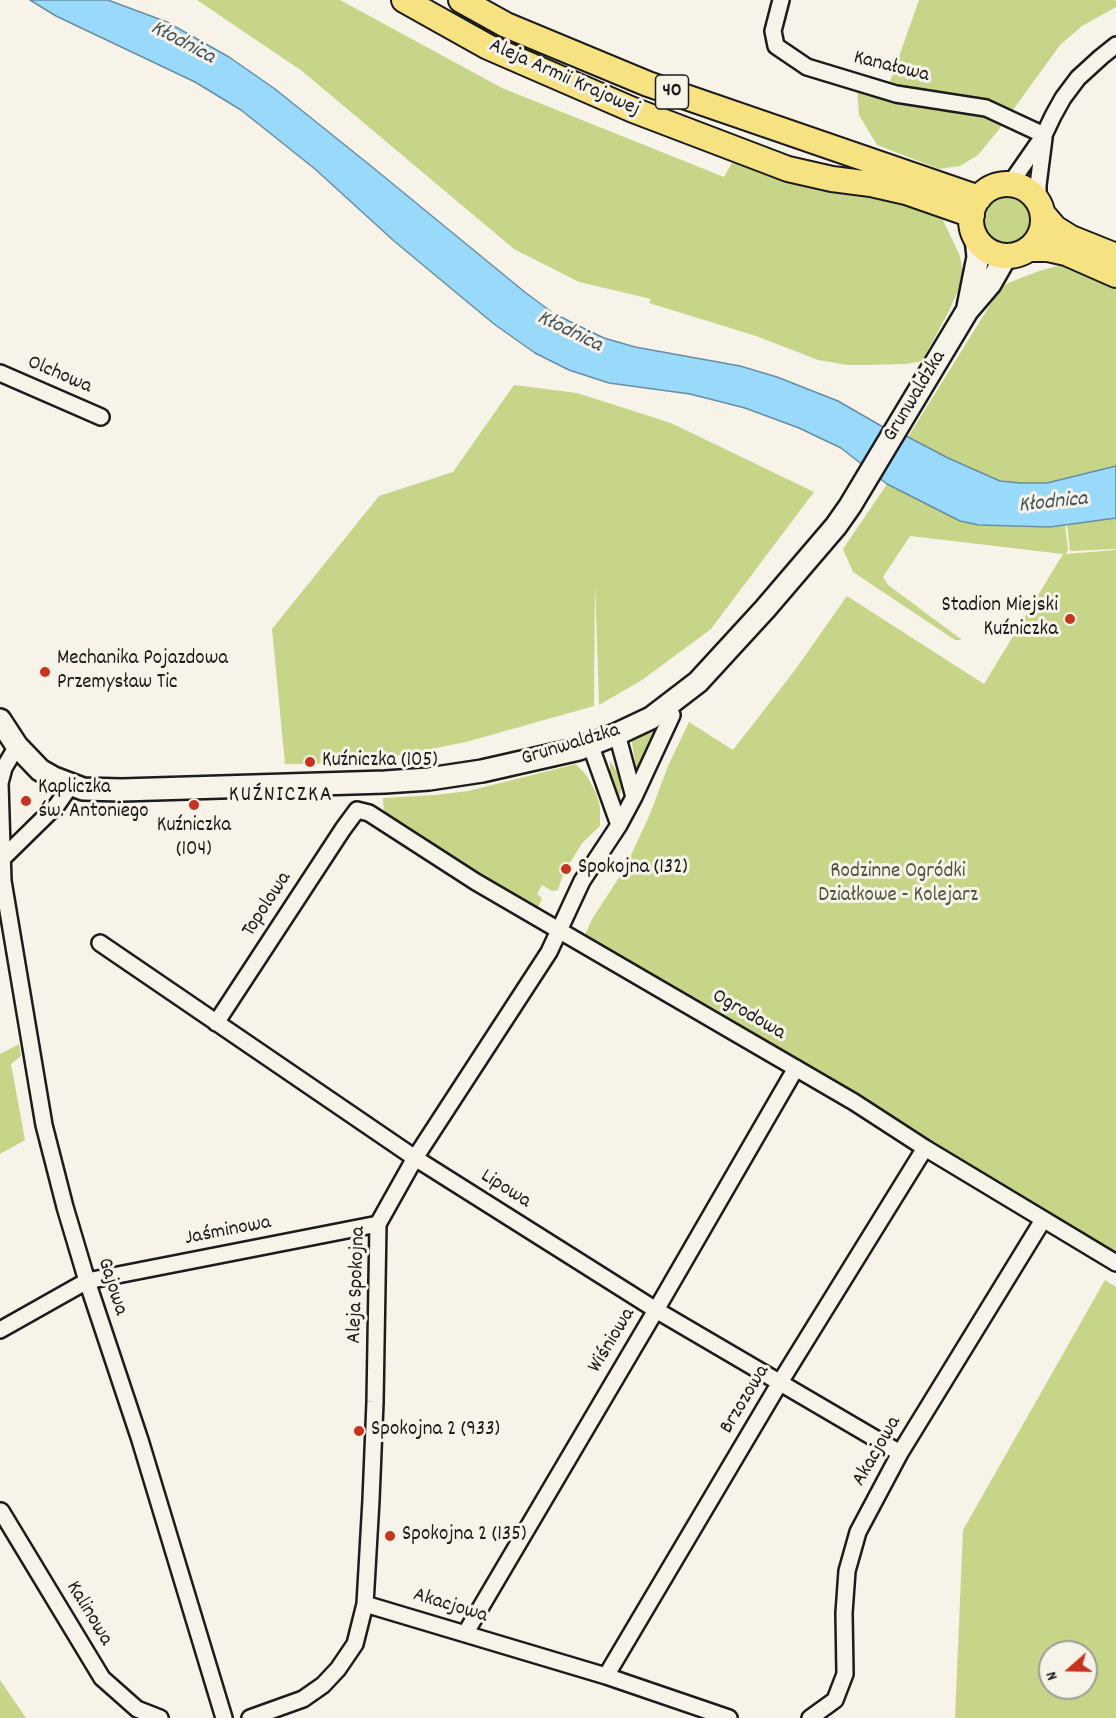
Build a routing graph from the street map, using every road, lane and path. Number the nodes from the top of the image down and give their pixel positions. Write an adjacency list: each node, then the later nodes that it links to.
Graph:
1 (404, 0): 8 (main road, Aleja Armii Krajowej / 40)
2 (461, 0): 8 (main road, Aleja Armii Krajowej / 40)
3 (781, 0): 5 (street, Kanałowa)
4 (1116, 45): 5 (street)
5 (1044, 135): 6 (street); 7 (street)
6 (1010, 184): 7 (main road); 8 (main road)
7 (1041, 208): 9 (main road); 10 (main road)
8 (976, 217): 9 (main road, Aleja Armii Krajowej / 40); 12 (street, Grunwaldzka)
9 (1017, 253): 11 (main road, Aleja Armii Krajowej / 40); 12 (street, Grunwaldzka)
10 (1116, 256)
11 (1116, 275)
12 (968, 311): 15 (street, Grunwaldzka)
13 (0, 373): 14 (street, Olchowa)
14 (101, 417)
15 (668, 707): 17 (street, Grunwaldzka); 21 (street, Aleja Spokojna)
16 (0, 720): 19 (street, Grunwaldzka)
17 (617, 734): 18 (street, Grunwaldzka); 21 (street)
18 (590, 744): 20 (street, Grunwaldzka); 23 (street)
19 (17, 746): 20 (street, Grunwaldzka); 24 (street, Gajowa)
20 (71, 786): 25 (street)
21 (634, 797): 23 (street, Aleja Spokojna)
22 (357, 810): 28 (street, Ogrodowa); 30 (street, Topolowa)
23 (619, 825): 28 (street, Aleja Spokojna)
24 (0, 826): 25 (street); 26 (street, Gajowa)
25 (28, 835): 26 (street)
26 (3, 858): 27 (street, Gajowa)
27 (2, 882): 37 (street, Gajowa)
28 (559, 930): 31 (street, Ogrodowa); 33 (street, Aleja Spokojna)
29 (100, 943): 30 (street, Lipowa)
30 (216, 1023): 33 (street, Lipowa)
31 (796, 1068): 32 (street, Ogrodowa); 38 (street, Wiśniowa)
32 (925, 1148): 34 (street, Ogrodowa); 40 (street, Brzozowa)
33 (415, 1158): 35 (street, Aleja Spokojna); 38 (street, Lipowa)
34 (1043, 1220): 36 (street, Ogrodowa); 41 (street, Akacjowa)
35 (378, 1224): 37 (street, Jaśminowa); 43 (street, Aleja Spokojna)
36 (1116, 1263)
37 (87, 1281): 39 (street, Jaśminowa); 47 (street, Gajowa)
38 (656, 1310): 40 (street, Lipowa); 44 (street, Wiśniowa)
39 (0, 1330)
40 (780, 1384): 41 (street, Lipowa); 45 (street, Brzozowa)
41 (900, 1453): 50 (street, Akacjowa)
42 (1, 1511): 46 (street, Kalinowa)
43 (365, 1604): 44 (street, Akacjowa); 48 (street, Aleja Spokojna)
44 (465, 1634): 45 (street, Akacjowa)
45 (606, 1676): 49 (street, Akacjowa)
46 (160, 1718)
47 (224, 1718)
48 (250, 1718)
49 (729, 1718)
50 (810, 1718)

